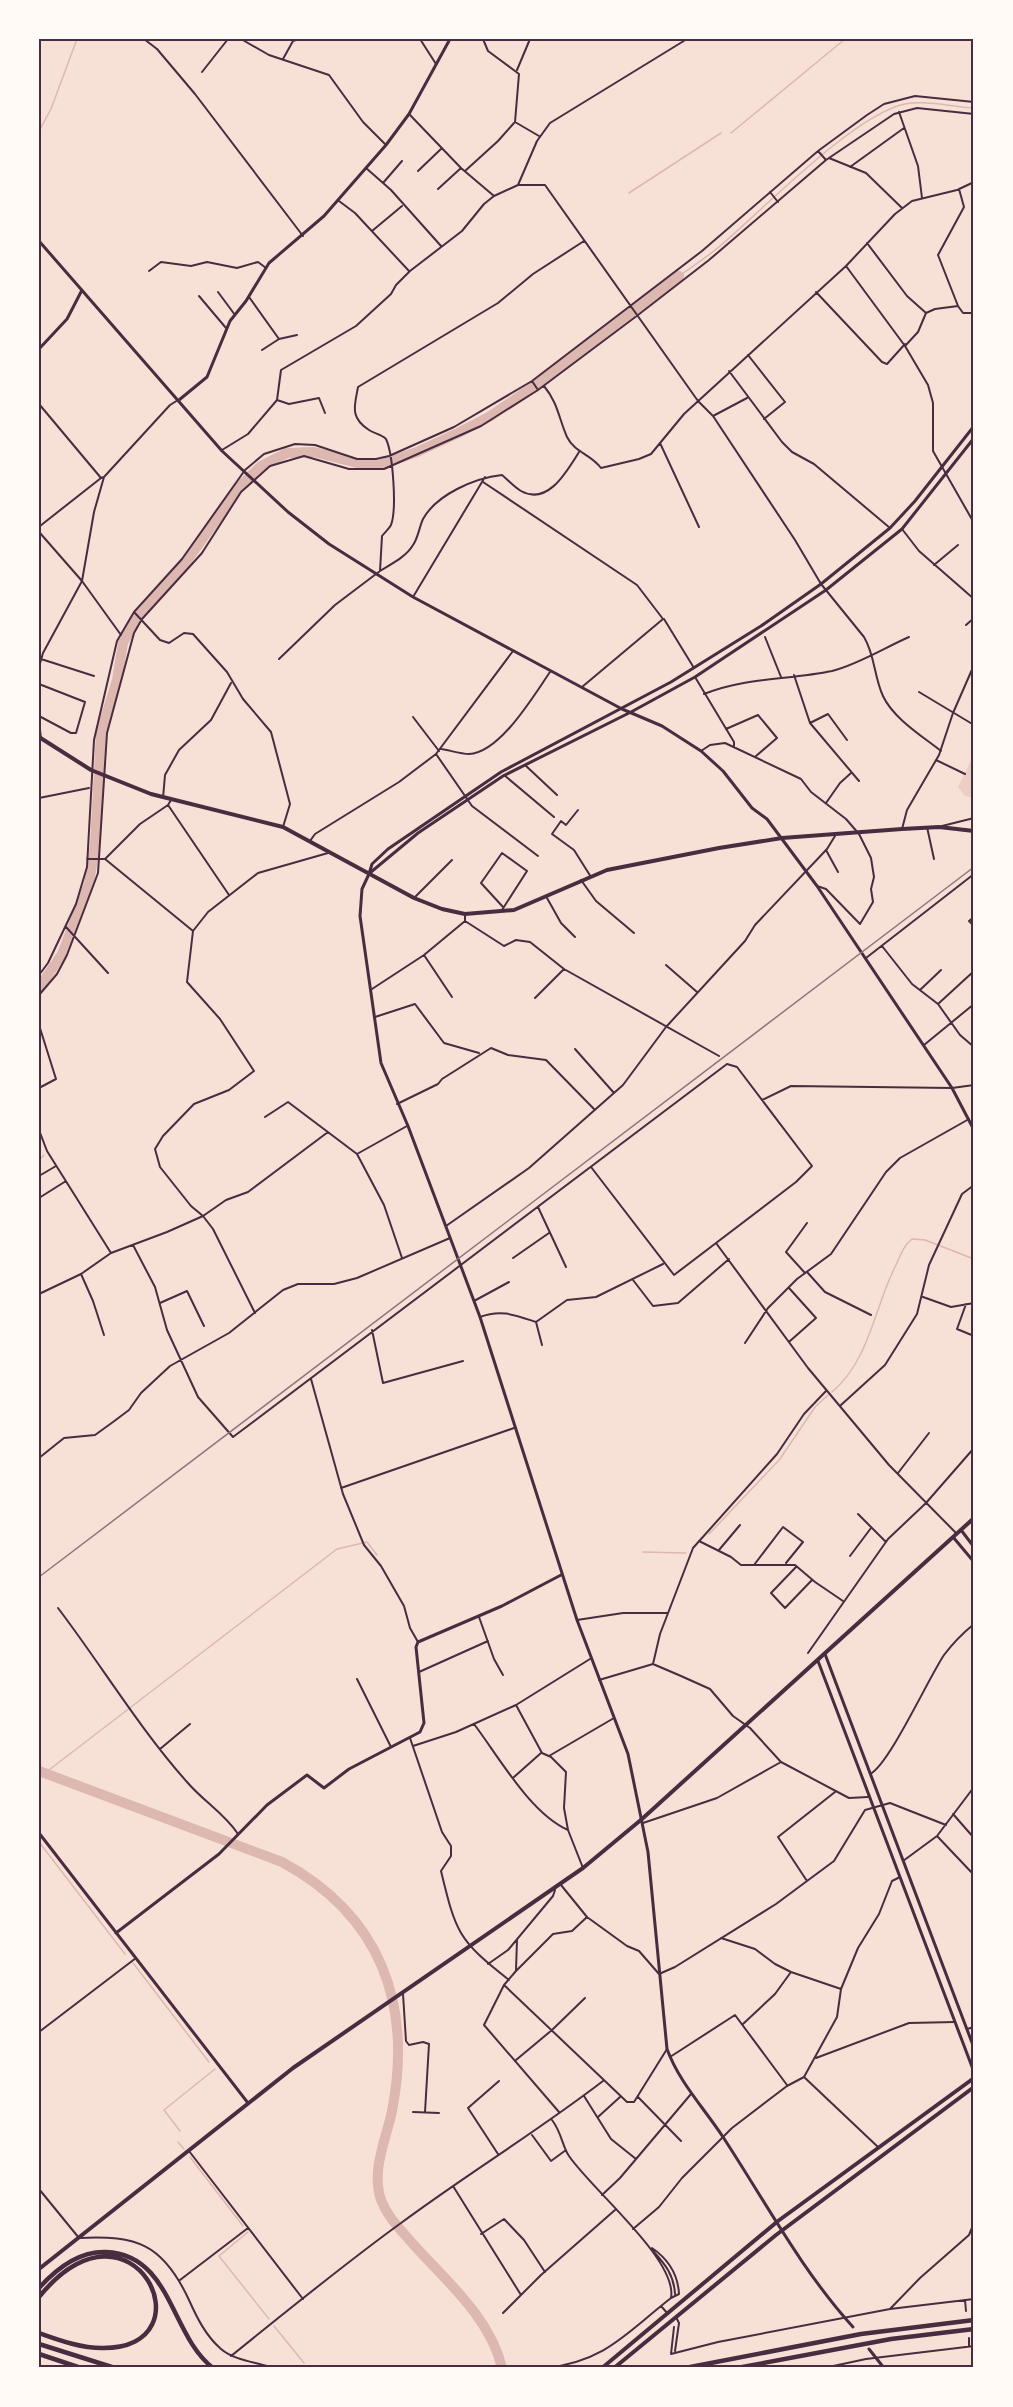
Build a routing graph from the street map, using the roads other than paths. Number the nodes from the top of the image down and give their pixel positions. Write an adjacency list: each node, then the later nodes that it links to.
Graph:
1 (144, 39): 44 (street)
2 (228, 39): 13 (street)
3 (241, 39): 10 (street)
4 (299, 39): 10 (street)
5 (420, 39): 11 (street)
6 (450, 39): 11 (street)
7 (483, 39): 12 (street)
8 (530, 39): 12 (street)
9 (687, 39): 20 (street)
10 (284, 59): 21 (street)
11 (437, 65): 16 (street)
12 (517, 70): 18 (street)
13 (202, 72)
14 (974, 102): 23 (street)
15 (899, 112): 17 (street); 19 (street); 24 (street)
16 (409, 114): 21 (street); 22 (street)
17 (974, 114)
18 (515, 122): 20 (street); 30 (street)
19 (904, 128): 26 (street); 38 (street)
20 (539, 136): 33 (street)
21 (386, 145): 27 (street)
22 (442, 148): 28 (street); 29 (street)
23 (818, 151): 24 (street); 36 (street)
24 (827, 159): 26 (street); 40 (street)
25 (402, 161): 32 (street)
26 (850, 167): 42 (street)
27 (366, 168): 32 (street); 39 (street)
28 (461, 168): 30 (street); 34 (street)
29 (418, 171)
30 (465, 171): 37 (street)
31 (974, 182): 35 (street)
32 (383, 183): 41 (street)
33 (518, 185): 37 (street); 46 (street)
34 (438, 189)
35 (959, 189): 38 (street); 59 (street)
36 (770, 192): 40 (street); 58 (street)
37 (494, 196): 48 (street)
38 (922, 198): 42 (street)
39 (339, 201): 43 (street); 44 (street)
40 (778, 202): 63 (street)
41 (403, 205): 43 (street); 48 (street)
42 (902, 208): 47 (street)
43 (372, 231): 52 (street)
44 (303, 236): 50 (street)
45 (39, 241): 53 (street)
46 (584, 241): 58 (street); 88 (street)
47 (867, 243): 49 (street); 60 (street)
48 (441, 246): 52 (street)
49 (846, 266): 55 (street); 67 (street)
50 (266, 268): 51 (street); 57 (street)
51 (149, 271)
52 (410, 271): 77 (street)
53 (82, 290): 68 (street); 76 (street)
54 (218, 292): 62 (street)
55 (816, 292): 67 (street); 70 (street)
56 (199, 296): 64 (street)
57 (249, 297): 62 (street); 66 (street)
58 (630, 306): 63 (street); 72 (street)
59 (958, 306): 60 (street); 61 (street)
60 (926, 313): 67 (street)
61 (974, 313)
62 (235, 315): 64 (street)
63 (638, 315): 73 (street); 78 (street)
64 (226, 328): 76 (street)
65 (297, 335): 66 (street)
66 (279, 339): 69 (street)
67 (905, 345): 90 (street)
68 (39, 348)
69 (262, 350)
70 (748, 354): 71 (street); 82 (street)
71 (729, 371): 75 (street); 78 (street)
72 (532, 382): 74 (street); 88 (street)
73 (544, 386): 74 (street); 87 (street)
74 (538, 390): 89 (street)
75 (748, 398): 81 (street); 82 (street)
76 (178, 400): 86 (street); 93 (street)
77 (277, 400): 80 (street); 86 (street)
78 (698, 401): 81 (street); 85 (street)
79 (39, 404): 93 (street)
80 (325, 413)
81 (713, 416): 108 (street)
82 (764, 419): 101 (street)
83 (974, 426): 90 (street)
84 (974, 438): 92 (street)
85 (660, 443): 87 (street); 100 (street)
86 (222, 451): 91 (street)
87 (579, 452): 94 (street)
88 (389, 456): 89 (street); 91 (street)
89 (391, 466): 95 (street); 105 (street)
90 (942, 467): 92 (street); 101 (street)
91 (245, 473): 95 (street); 112 (street)
92 (946, 474): 98 (street); 102 (street)
93 (102, 477): 99 (street); 107 (street)
94 (485, 477): 96 (street); 105 (street)
95 (252, 480): 106 (street); 114 (street)
96 (483, 482): 110 (street); 115 (street)
97 (39, 519): 99 (street)
98 (974, 523)
99 (40, 526): 107 (street)
100 (699, 527)
101 (890, 528): 108 (street)
102 (902, 529): 104 (street); 109 (street)
103 (958, 545): 104 (street)
104 (934, 565): 111 (street)
105 (380, 571): 106 (street)
106 (373, 574): 110 (street); 125 (street)
107 (82, 581): 117 (street); 122 (street)
108 (821, 584): 109 (street); 128 (street)
109 (826, 590): 123 (street); 132 (street)
110 (413, 597): 121 (street)
111 (974, 599)
112 (134, 612): 114 (street); 117 (street)
113 (974, 618): 116 (street)
114 (142, 619): 134 (street); 161 (street)
115 (663, 619): 128 (street); 136 (street)
116 (966, 626)
117 (121, 635): 158 (street)
118 (765, 637): 133 (street)
119 (909, 637): 123 (street)
120 (39, 647): 122 (street)
121 (513, 651): 129 (street); 151 (street)
122 (43, 652): 124 (street)
123 (871, 653): 130 (street); 153 (street)
124 (41, 659): 127 (street); 131 (street)
125 (279, 659)
126 (974, 665): 141 (street)
127 (39, 667)
128 (694, 668): 139 (street)
129 (551, 671): 136 (street); 151 (street)
130 (794, 675): 133 (street); 145 (street)
131 (94, 676)
132 (695, 677): 138 (street); 140 (street)
133 (781, 677): 138 (street)
134 (232, 683): 167 (street); 175 (street)
135 (39, 684): 142 (street)
136 (582, 687): 139 (street)
137 (919, 692): 141 (street)
138 (704, 694): 147 (street)
139 (622, 709): 140 (street); 168 (street)
140 (631, 712): 152 (street); 157 (street)
141 (953, 713): 146 (street); 153 (street)
142 (39, 716)
143 (413, 717): 151 (street)
144 (39, 723): 148 (street)
145 (810, 723): 149 (street); 159 (street)
146 (974, 726)
147 (726, 729): 150 (street); 155 (street)
148 (40, 738): 158 (main road)
149 (847, 740)
150 (734, 747): 152 (street); 155 (street)
151 (440, 750): 154 (street)
152 (701, 751): 182 (street)
153 (941, 752): 156 (street)
154 (436, 754): 168 (street); 183 (street)
155 (756, 756): 170 (street)
156 (936, 760): 160 (street); 178 (street)
157 (525, 765): 162 (street); 165 (street)
158 (93, 771): 161 (main road); 164 (street)
159 (852, 772): 163 (street); 170 (street)
160 (965, 774)
161 (103, 775): 167 (main road); 187 (street)
162 (504, 775): 168 (street); 173 (street)
163 (859, 781)
164 (90, 788): 166 (street); 188 (street)
165 (557, 795)
166 (39, 798)
167 (163, 798): 169 (main road)
168 (466, 798): 186 (street); 194 (street)
169 (171, 800): 171 (street); 175 (main road)
170 (826, 802): 180 (street)
171 (168, 806): 189 (street); 199 (street)
172 (578, 810): 196 (street)
173 (554, 817)
174 (974, 818): 177 (street)
175 (283, 827): 183 (main road)
176 (927, 827): 177 (main road); 178 (main road); 190 (street)
177 (939, 827): 179 (main road)
178 (902, 829): 180 (main road)
179 (974, 831)
180 (859, 834): 181 (main road); 198 (street)
181 (835, 836): 182 (main road); 184 (street)
182 (782, 838): 192 (street); 196 (main road)
183 (310, 841): 185 (main road)
184 (826, 850): 192 (street); 193 (street)
185 (330, 852): 194 (main road); 199 (street)
186 (538, 856)
187 (100, 858): 188 (street); 189 (street); 211 (street)
188 (87, 859): 208 (street)
189 (105, 859): 209 (street)
190 (934, 859)
191 (452, 860): 200 (street)
192 (807, 871): 198 (street); 224 (street)
193 (838, 872)
194 (369, 874): 200 (main road); 222 (street)
195 (973, 876): 213 (street)
196 (591, 877): 197 (main road)
197 (582, 880): 201 (main road); 210 (street)
198 (817, 886): 215 (street)
199 (229, 895): 209 (street)
200 (414, 898): 204 (main road)
201 (547, 898): 203 (main road); 212 (street)
202 (503, 907): 202 (street); 203 (street)
203 (501, 912): 204 (main road)
204 (465, 914): 206 (street)
205 (974, 917): 207 (street)
206 (465, 921): 214 (street); 217 (street)
207 (974, 926)
208 (66, 927): 211 (street); 221 (street)
209 (193, 931): 260 (street)
210 (634, 933)
211 (74, 937): 220 (street); 225 (street)
212 (575, 937)
213 (882, 946): 215 (street); 223 (street)
214 (424, 955): 222 (street); 226 (street)
215 (866, 958): 234 (street)
216 (666, 965): 224 (street)
217 (564, 969): 227 (street); 233 (street)
218 (941, 970): 223 (street)
219 (974, 971): 228 (street)
220 (108, 973)
221 (39, 975)
222 (372, 989): 230 (street)
223 (920, 990): 228 (street)
224 (697, 993): 233 (street)
225 (39, 995)
226 (452, 997)
227 (535, 998)
228 (938, 1004): 231 (street)
229 (974, 1004): 231 (street)
230 (375, 1017): 237 (street); 244 (street)
231 (951, 1024): 234 (street); 235 (street)
232 (39, 1025): 240 (street)
233 (666, 1027): 238 (street); 242 (street)
234 (924, 1045): 241 (street)
235 (974, 1047)
236 (575, 1049): 242 (street)
237 (479, 1053): 244 (street); 245 (street)
238 (719, 1056)
239 (974, 1085): 241 (street)
240 (39, 1088)
241 (952, 1088): 243 (street); 247 (street)
242 (614, 1093): 245 (street)
243 (762, 1100): 254 (street); 265 (street)
244 (397, 1104): 248 (street)
245 (594, 1109): 262 (street)
246 (265, 1117): 251 (street)
247 (969, 1119): 250 (street); 274 (street)
248 (408, 1126): 252 (street); 262 (street)
249 (39, 1130): 253 (street)
250 (974, 1130)
251 (328, 1132): 252 (street); 260 (street)
252 (357, 1154): 268 (street)
253 (56, 1166): 255 (street); 256 (street)
254 (591, 1167): 259 (street); 272 (street)
255 (39, 1176)
256 (66, 1181): 258 (street); 267 (street)
257 (974, 1185): 280 (street)
258 (39, 1198)
259 (538, 1207): 263 (street); 271 (street)
260 (203, 1216): 266 (street); 285 (street)
261 (807, 1223): 274 (street)
262 (446, 1226): 264 (street)
263 (549, 1233): 269 (street); 273 (street)
264 (450, 1238): 268 (street); 271 (street)
265 (716, 1244): 270 (street); 272 (street)
266 (133, 1245): 267 (street); 282 (street)
267 (111, 1253): 275 (street)
268 (402, 1258): 285 (street)
269 (513, 1258)
270 (729, 1259): 276 (street); 286 (street)
271 (460, 1264): 281 (street); 291 (street)
272 (664, 1264): 276 (street)
273 (566, 1267)
274 (806, 1272): 278 (street); 287 (street)
275 (81, 1274): 279 (street); 292 (street)
276 (633, 1280): 289 (street)
277 (509, 1282): 281 (street)
278 (789, 1288): 286 (street); 294 (street)
279 (39, 1294)
280 (923, 1297): 283 (street); 301 (street)
281 (474, 1301): 288 (street)
282 (160, 1303): 290 (street); 297 (street)
283 (966, 1303): 284 (street); 293 (street)
284 (974, 1303)
285 (255, 1313): 297 (street)
286 (765, 1313): 294 (street); 295 (street)
287 (871, 1315)
288 (480, 1317): 289 (street); 302 (street)
289 (536, 1322): 296 (street)
290 (204, 1326)
291 (372, 1330): 298 (street); 299 (street)
292 (104, 1335)
293 (974, 1336)
294 (790, 1341): 300 (street)
295 (745, 1343)
296 (542, 1345)
297 (181, 1360): 299 (street); 305 (street)
298 (463, 1361)
299 (311, 1379): 307 (street)
300 (827, 1390): 301 (street); 314 (street)
301 (840, 1406): 306 (street)
302 (517, 1427): 307 (street); 323 (street)
303 (929, 1433): 306 (street)
304 (974, 1448): 308 (street)
305 (39, 1458)
306 (898, 1473): 308 (street)
307 (341, 1488): 332 (street)
308 (926, 1503): 313 (street); 315 (street)
309 (858, 1514): 312 (street)
310 (974, 1518): 313 (main road)
311 (740, 1526): 317 (street)
312 (871, 1528): 315 (street); 318 (street)
313 (957, 1534): 316 (street); 319 (street); 334 (main road)
314 (699, 1541): 317 (street); 327 (street)
315 (886, 1542): 325 (street)
316 (974, 1547)
317 (719, 1550): 321 (street)
318 (850, 1556)
319 (974, 1562)
320 (786, 1564): 321 (street); 321 (street); 322 (street)
321 (754, 1565)
322 (796, 1566): 324 (street); 324 (street)
323 (561, 1575): 328 (street); 329 (street)
324 (812, 1580): 325 (street)
325 (843, 1601): 333 (street)
326 (58, 1608): 350 (street)
327 (668, 1613): 329 (street); 337 (street)
328 (478, 1616): 331 (street); 332 (street)
329 (577, 1620): 335 (street)
330 (973, 1627): 354 (street)
331 (488, 1641): 338 (street); 339 (street)
332 (418, 1642): 338 (street)
333 (808, 1653)
334 (825, 1654): 336 (main road); 354 (street)
335 (590, 1659): 341 (street); 342 (street)
336 (818, 1661): 346 (main road); 358 (street)
337 (652, 1664): 341 (street); 346 (street)
338 (419, 1671): 347 (street)
339 (503, 1675)
340 (357, 1679): 349 (street)
341 (599, 1680): 343 (street)
342 (516, 1705): 345 (street); 351 (street)
343 (615, 1717): 352 (street); 362 (street)
344 (190, 1724): 350 (street)
345 (474, 1724): 348 (street); 355 (street)
346 (747, 1725): 353 (street); 362 (main road)
347 (410, 1738): 348 (street); 349 (street)
348 (413, 1746): 380 (street)
349 (391, 1748): 366 (street)
350 (160, 1749): 366 (street)
351 (542, 1752): 352 (street); 355 (street)
352 (549, 1756): 364 (street)
353 (781, 1762): 357 (street); 362 (street)
354 (870, 1774): 359 (street)
355 (514, 1777): 364 (street)
356 (974, 1787): 361 (street)
357 (835, 1792): 358 (street); 373 (street)
358 (869, 1797): 360 (street)
359 (882, 1805): 360 (street); 363 (street); 369 (street)
360 (873, 1806): 372 (street); 373 (street)
361 (953, 1814): 363 (street); 368 (street)
362 (642, 1821): 370 (main road); 385 (street)
363 (946, 1825): 367 (street)
364 (568, 1830): 370 (street)
365 (39, 1833): 377 (street)
366 (238, 1834): 377 (street)
367 (937, 1836): 369 (street); 371 (street)
368 (974, 1838)
369 (903, 1861): 394 (street)
370 (583, 1868): 374 (main road)
371 (974, 1875)
372 (900, 1877): 388 (street); 391 (street)
373 (807, 1881): 378 (street)
374 (561, 1885): 375 (main road); 376 (street)
375 (555, 1890): 379 (street); 380 (main road)
376 (588, 1917): 383 (street); 385 (street)
377 (116, 1933): 381 (street)
378 (722, 1938): 384 (street); 385 (street)
379 (517, 1940): 382 (street); 383 (street)
380 (471, 1947): 382 (street); 389 (main road)
381 (136, 1958): 396 (street); 413 (street)
382 (488, 1964): 386 (street)
383 (516, 1971): 386 (street)
384 (792, 1972): 388 (street); 392 (street)
385 (659, 1974): 398 (street)
386 (509, 1980): 387 (street)
387 (504, 1985): 395 (street); 401 (street)
388 (841, 1989): 400 (street)
389 (400, 1995): 413 (main road); 415 (street)
390 (585, 1998): 395 (street)
391 (955, 2022): 400 (street); 402 (street)
392 (743, 2024): 399 (street); 407 (street)
393 (974, 2027): 394 (street)
394 (967, 2029): 397 (street)
395 (552, 2030): 401 (street); 406 (street)
396 (39, 2032)
397 (974, 2048)
398 (667, 2049): 399 (street); 412 (street)
399 (670, 2057): 409 (street)
400 (816, 2058): 403 (street)
401 (516, 2060): 416 (street)
402 (974, 2072)
403 (804, 2078): 407 (street); 424 (street)
404 (974, 2078): 424 (main road)
405 (499, 2081): 427 (street)
406 (603, 2081): 410 (street); 411 (street)
407 (787, 2086): 422 (street)
408 (974, 2086): 437 (main road)
409 (692, 2093): 420 (street); 422 (street)
410 (584, 2096): 416 (street); 418 (street)
411 (620, 2097): 412 (street); 418 (street)
412 (638, 2097): 420 (street)
413 (248, 2103): 426 (main road)
414 (413, 2112): 415 (street)
415 (425, 2112): 417 (street)
416 (559, 2112): 419 (street)
417 (439, 2113)
418 (598, 2117): 428 (street)
419 (552, 2120): 421 (street); 425 (street)
420 (664, 2125): 423 (street); 428 (street)
421 (532, 2135): 425 (street); 427 (street)
422 (724, 2138): 433 (street); 436 (street)
423 (681, 2141)
424 (879, 2147): 433 (main road)
425 (566, 2150): 431 (street)
426 (189, 2151): 435 (street); 439 (main road)
427 (498, 2154): 429 (street)
428 (636, 2159): 431 (street)
429 (453, 2186): 438 (street); 449 (street)
430 (39, 2189): 439 (street)
431 (602, 2195): 432 (street)
432 (615, 2210): 436 (street); 442 (street)
433 (778, 2222): 437 (street); 456 (main road)
434 (974, 2223): 453 (street)
435 (248, 2228): 443 (street); 449 (street)
436 (633, 2229): 440 (street)
437 (783, 2229): 457 (main road); 458 (street)
438 (481, 2234): 442 (street); 446 (street)
439 (78, 2238): 441 (main road); 443 (street)
440 (650, 2246): 445 (street); 448 (street); 448 (street)
441 (39, 2269)
442 (545, 2272): 446 (street)
443 (180, 2280): 473 (street)
444 (39, 2288): 477 (highway)
445 (675, 2294)
446 (521, 2295): 455 (street)
447 (39, 2297): 464 (highway)
448 (671, 2298): 452 (street)
449 (303, 2299): 473 (street)
450 (974, 2299): 451 (street)
451 (965, 2300): 453 (street); 454 (street)
452 (661, 2306): 456 (street); 479 (street)
453 (890, 2309): 458 (street)
454 (966, 2310)
455 (503, 2313)
456 (668, 2314): 480 (main road)
457 (676, 2317): 471 (street); 481 (main road)
458 (844, 2318): 461 (street); 462 (street)
459 (974, 2320): 482 (highway)
460 (674, 2327): 471 (street)
461 (798, 2327): 465 (street); 471 (street)
462 (853, 2327)
463 (974, 2330): 483 (highway)
464 (39, 2333)
465 (797, 2334)
466 (969, 2338): 468 (street)
467 (39, 2344): 476 (highway)
468 (969, 2346): 469 (street); 474 (street)
469 (974, 2346)
470 (869, 2349): 474 (street)
471 (675, 2351)
472 (39, 2354): 475 (highway)
473 (231, 2356): 478 (street)
474 (876, 2358): 484 (street); 485 (street)
475 (81, 2368)
476 (115, 2368)
477 (213, 2368)
478 (273, 2368)
479 (546, 2368)
480 (602, 2368)
481 (614, 2368)
482 (685, 2368)
483 (737, 2368)
484 (824, 2368)
485 (884, 2368)

